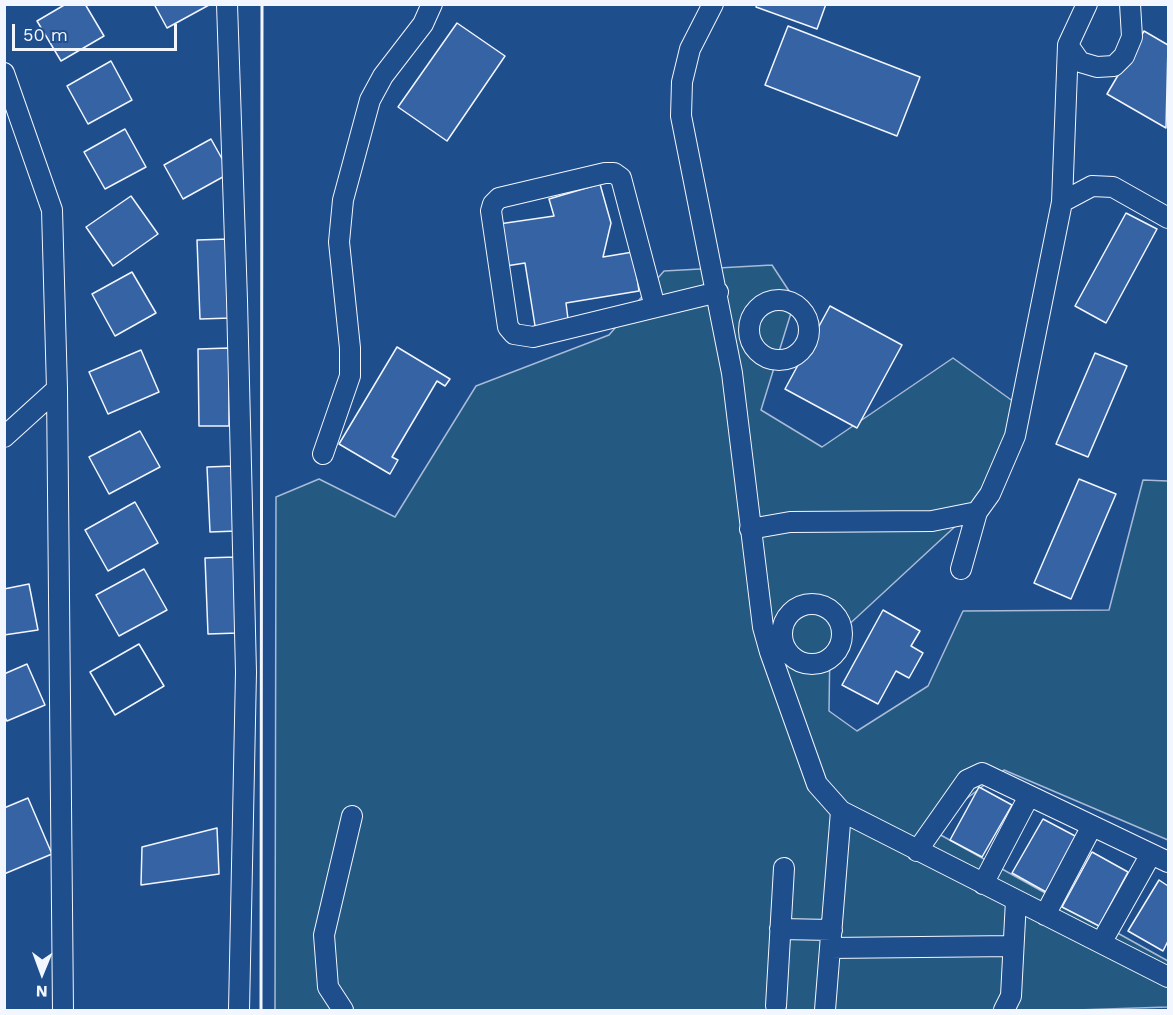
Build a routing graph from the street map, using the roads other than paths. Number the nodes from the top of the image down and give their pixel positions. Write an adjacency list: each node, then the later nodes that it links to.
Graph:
1 (226, 4): 38 (street)
2 (432, 4): 17 (street)
3 (713, 4): 10 (street)
4 (1087, 4): 6 (street)
5 (1130, 4): 6 (street)
6 (1068, 45): 8 (street)
7 (4, 73): 15 (street)
8 (1062, 202): 9 (street); 18 (street)
9 (1168, 218)
10 (720, 301): 11 (street); 12 (street); 14 (street)
11 (760, 306): 13 (street); 13 (street)
12 (655, 307): 12 (street)
13 (763, 356): 14 (street)
14 (732, 373): 19 (street)
15 (57, 389): 16 (street); 37 (street)
16 (4, 437)
17 (323, 454)
18 (976, 512): 19 (street); 20 (street)
19 (750, 529): 22 (street)
20 (961, 569)
21 (1029, 796): 24 (street); 25 (street); 28 (street)
22 (841, 811): 25 (street); 32 (street)
23 (352, 816): 39 (street)
24 (1092, 826): 26 (street); 30 (street)
25 (917, 851): 28 (street)
26 (1160, 858): 33 (street)
27 (784, 868): 31 (street)
28 (982, 884): 29 (street)
29 (1016, 900): 30 (street); 34 (street)
30 (1045, 915): 33 (street)
31 (780, 929): 32 (street); 36 (street)
32 (831, 939): 34 (street); 40 (street)
33 (1101, 943): 35 (street)
34 (1013, 946): 41 (street)
35 (1168, 976)
36 (776, 1006)
37 (63, 1011)
38 (239, 1011)
39 (343, 1011)
40 (825, 1011)
41 (1004, 1011)

